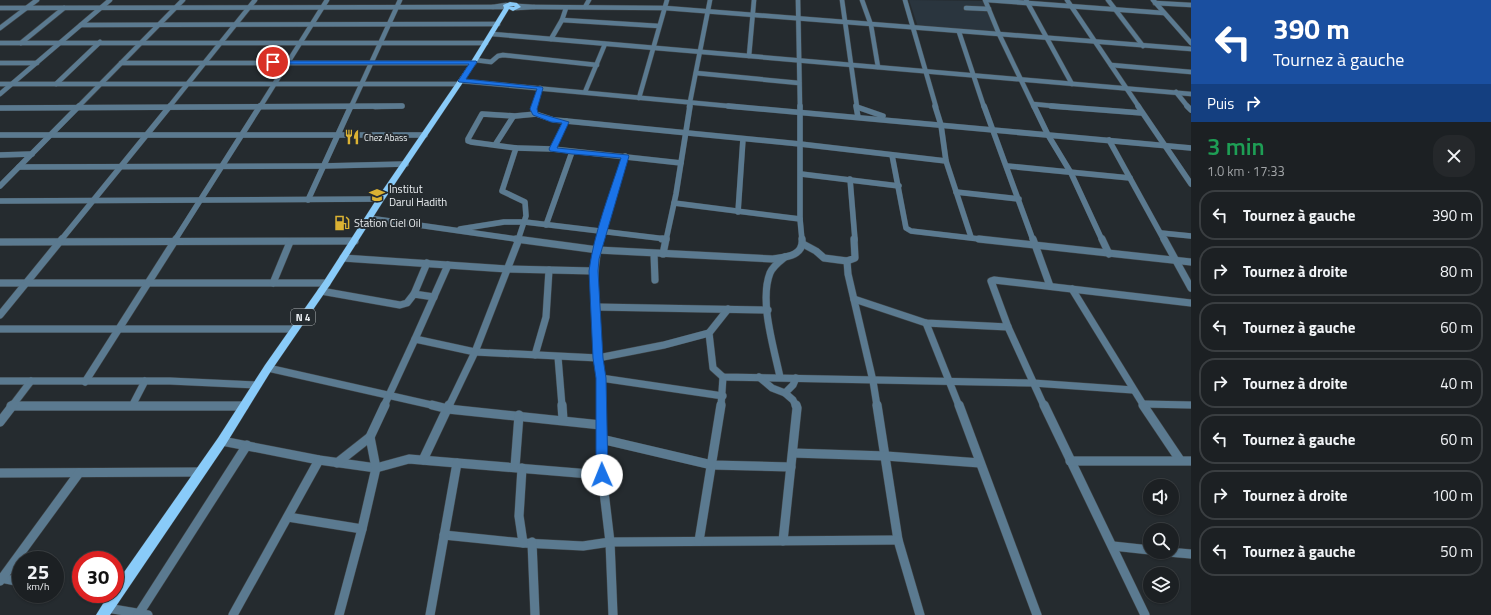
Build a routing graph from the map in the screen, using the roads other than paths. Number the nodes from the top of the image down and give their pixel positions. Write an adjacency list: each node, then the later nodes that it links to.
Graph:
1 (37, 0): 29 (street)
2 (110, 0): 31 (street)
3 (182, 0): 32 (street)
4 (255, 0): 33 (street)
5 (328, 0): 24 (street)
6 (400, 0): 25 (street)
7 (473, 0): 26 (street)
8 (589, 0): 27 (street)
9 (667, 0): 35 (street)
10 (710, 0): 39 (street)
11 (754, 0): 41 (street)
12 (798, 0): 42 (street)
13 (842, 0): 45 (street)
14 (862, 0): 52 (street)
15 (905, 0): 55 (street)
16 (986, 0): 19 (street); 37 (street)
17 (1067, 0): 22 (street)
18 (1108, 0): 38 (street)
19 (1026, 1): 22 (street); 59 (street)
20 (1154, 1): 23 (street); 40 (street)
21 (512, 5): 26 (street); 34 (street); 44 (main road, N 4)
22 (1071, 6): 38 (street); 65 (street)
23 (1191, 6)
24 (323, 7): 25 (street); 33 (street); 47 (street)
25 (397, 7): 26 (street); 48 (street)
26 (471, 7)
27 (585, 7): 34 (street); 35 (street)
28 (0, 8): 29 (street)
29 (25, 8): 30 (street); 46 (street)
30 (64, 8): 31 (street); 67 (street)
31 (100, 8): 32 (street); 49 (street)
32 (175, 8): 33 (street); 50 (street)
33 (249, 8): 51 (street)
34 (566, 8): 43 (street)
35 (665, 8): 39 (street); 53 (street)
36 (966, 8): 37 (street)
37 (989, 9): 58 (street)
38 (1115, 9): 40 (street); 73 (street)
39 (708, 12): 41 (street); 76 (street)
40 (1164, 13): 71 (street)
41 (753, 15): 42 (street); 77 (street)
42 (798, 19): 45 (street); 78 (street)
43 (562, 20): 53 (street); 60 (street)
44 (500, 21): 48 (street); 57 (main road, N 4)
45 (844, 23): 52 (street); 87 (street)
46 (2, 24): 54 (street)
47 (312, 24): 48 (street); 51 (street); 68 (street)
48 (389, 24): 69 (street)
49 (81, 25): 50 (street); 61 (street)
50 (158, 25): 51 (street); 63 (street)
51 (235, 25): 64 (street)
52 (871, 25): 55 (street); 89 (street)
53 (659, 26): 74 (street)
54 (0, 28)
55 (914, 28): 56 (street); 90 (street)
56 (959, 32): 58 (street); 93 (street)
57 (492, 34): 60 (street); 70 (main road, N 4)
58 (999, 34): 59 (street); 94 (street)
59 (1047, 38): 65 (street); 104 (street)
60 (551, 40): 72 (street)
61 (61, 42): 62 (street); 67 (street); 85 (street)
62 (100, 42): 63 (street); 99 (street)
63 (141, 42): 64 (street); 80 (street)
64 (221, 42): 68 (street); 81 (street)
65 (1095, 42): 73 (street); 88 (street)
66 (0, 43): 67 (street)
67 (21, 43)
68 (300, 43): 69 (street); 82 (street)
69 (380, 43): 70 (street); 83 (street)
70 (486, 43): 79 (main road, N 4)
71 (1191, 43)
72 (605, 44): 74 (street); 86 (street)
73 (1143, 46): 75 (street)
74 (653, 48): 76 (street); 111 (street)
75 (1191, 49)
76 (701, 52): 77 (street); 92 (street)
77 (749, 56): 78 (street)
78 (799, 60): 87 (street); 96 (street)
79 (474, 61): 83 (street); 86 (street); 95 (main road, N 4)
80 (121, 62): 81 (street); 100 (street)
81 (205, 62): 82 (street); 101 (street)
82 (288, 62): 83 (street); 102 (street)
83 (371, 62): 103 (street)
84 (0, 63): 85 (street)
85 (37, 63): 98 (street)
86 (597, 65): 107 (street)
87 (850, 65): 89 (street); 117 (street)
88 (1111, 65): 91 (street); 106 (street)
89 (878, 67): 90 (street)
90 (926, 71): 93 (street); 129 (street)
91 (1191, 72)
92 (696, 73): 96 (street); 112 (street)
93 (974, 75): 94 (street); 130 (street)
94 (1021, 79): 104 (street); 113 (street)
95 (460, 82): 103 (street); 105 (street); 137 (main road, N 4)
96 (799, 83): 122 (street)
97 (0, 84): 98 (street)
98 (12, 84): 99 (street); 109 (street)
99 (56, 84): 100 (street)
100 (100, 84): 101 (street); 119 (street)
101 (187, 84): 102 (street); 120 (street)
102 (274, 84): 103 (street); 115 (street)
103 (361, 84): 116 (street)
104 (1072, 84): 106 (street)
105 (540, 88): 107 (street); 124 (street)
106 (1126, 88): 108 (street); 123 (street)
107 (585, 92): 111 (street)
108 (1176, 92): 110 (street); 121 (street)
109 (0, 94)
110 (1191, 94)
111 (639, 98): 112 (street)
112 (690, 103): 122 (street); 131 (street)
113 (1033, 104): 123 (street); 138 (street)
114 (402, 106): 116 (street)
115 (259, 107): 116 (street); 120 (street); 135 (street)
116 (350, 107): 136 (street)
117 (857, 107): 126 (street); 128 (street)
118 (0, 108): 119 (street)
119 (77, 108): 120 (street); 133 (street)
120 (168, 108): 134 (street)
121 (1191, 110)
122 (800, 112): 126 (street); 141 (street)
123 (1142, 113): 143 (street)
124 (536, 114): 125 (street); 127 (street)
125 (513, 117): 142 (street); 142 (street)
126 (858, 117): 128 (street)
127 (566, 122): 131 (street); 146 (street)
128 (911, 122): 129 (street)
129 (941, 125): 130 (street); 152 (street)
130 (992, 129): 138 (street); 158 (street)
131 (685, 133): 139 (street); 153 (street)
132 (0, 135): 133 (street)
133 (50, 135): 134 (street); 148 (street)
134 (146, 135): 135 (street); 155 (street)
135 (242, 135): 136 (street); 156 (street)
136 (338, 135): 137 (street); 157 (street)
137 (425, 135): 154 (main road, N 4)
138 (1048, 135): 140 (street); 160 (street)
139 (742, 139): 141 (street); 175 (street)
140 (1109, 140): 143 (street); 162 (street)
141 (800, 144): 150 (street); 161 (street)
142 (495, 145): 144 (street)
143 (1165, 146): 145 (street); 164 (street)
144 (516, 148): 146 (street); 178 (street)
145 (1191, 148)
146 (553, 149): 147 (street)
147 (572, 152): 151 (street); 179 (street)
148 (32, 154): 149 (street); 159 (street)
149 (0, 155)
150 (892, 155): 152 (street); 166 (street)
151 (625, 156): 153 (street); 181 (street)
152 (946, 160): 167 (street)
153 (681, 163): 174 (street)
154 (406, 164): 157 (street); 168 (main road, N 4)
155 (120, 166): 156 (street); 159 (street); 173 (street)
156 (222, 166): 157 (street); 170 (street)
157 (323, 166): 171 (street)
158 (1007, 166): 160 (street); 169 (street)
159 (19, 167): 165 (street)
160 (1071, 173): 162 (street); 197 (street)
161 (801, 174): 163 (street); 177 (street)
162 (1130, 178): 182 (street)
163 (850, 180): 166 (street); 200 (street)
164 (1191, 184)
165 (0, 186)
166 (899, 186): 184 (street)
167 (956, 192): 169 (street); 184 (street)
168 (381, 199): 171 (street); 176 (main road, N 4)
169 (1019, 199): 193 (street)
170 (200, 200): 171 (street); 173 (street); 187 (street)
171 (308, 200)
172 (0, 201): 173 (street)
173 (93, 201): 190 (street)
174 (674, 204): 175 (street); 185 (street)
175 (738, 212): 177 (street)
176 (369, 218): 180 (street); 188 (main road, N 4)
177 (800, 219): 192 (street)
178 (525, 222): 179 (street); 180 (street); 186 (street)
179 (546, 225): 181 (street)
180 (453, 230): 186 (street)
181 (602, 231): 185 (street); 194 (street)
182 (1160, 232): 183 (street); 201 (street)
183 (1191, 236)
184 (971, 237): 193 (street)
185 (666, 239): 196 (street)
186 (518, 240): 194 (street); 205 (street)
187 (174, 241): 190 (street); 191 (street); 211 (street)
188 (355, 241): 191 (street); 199 (main road, N 4)
189 (0, 242): 190 (street)
190 (60, 242): 210 (street)
191 (290, 242): 212 (street)
192 (803, 244): 198 (street); 200 (street)
193 (1036, 245): 197 (street); 214 (street)
194 (598, 250): 195 (street); 207 (street)
195 (654, 254): 196 (street); 208 (street)
196 (663, 254): 198 (street)
197 (1109, 254): 201 (street)
198 (786, 257): 224 (street)
199 (343, 258): 203 (street); 213 (main road, N 4)
200 (847, 261): 220 (street)
201 (1176, 261): 202 (street); 215 (street)
202 (1191, 262)
203 (427, 263): 204 (street); 218 (street)
204 (448, 264): 205 (street); 219 (street)
205 (507, 269): 206 (street); 233 (street)
206 (549, 270): 207 (street); 234 (street)
207 (594, 271): 222 (street)
208 (655, 280)
209 (0, 283): 210 (street)
210 (26, 283): 211 (street); 225 (street)
211 (148, 283): 212 (street); 229 (street)
212 (273, 283): 213 (street)
213 (327, 283): 217 (main road, N 4)
214 (1050, 286): 216 (street); 227 (street)
215 (1191, 288)
216 (1072, 289): 221 (street); 251 (street)
217 (321, 292): 218 (street); 230 (main road, N 4)
218 (414, 294): 219 (street)
219 (434, 297): 232 (street)
220 (854, 299): 226 (street); 246 (street)
221 (1191, 303)
222 (595, 306): 223 (street); 236 (street)
223 (728, 309): 224 (street); 231 (street)
224 (768, 310): 240 (street)
225 (0, 316)
226 (926, 322): 227 (street); 247 (street)
227 (1008, 327): 249 (street)
228 (0, 329): 229 (street)
229 (118, 329): 230 (street); 248 (street)
230 (295, 329): 237 (main road, N 4)
231 (709, 333): 236 (street); 238 (street)
232 (415, 339): 233 (street); 253 (street)
233 (475, 352): 234 (street); 260 (street)
234 (535, 355): 235 (street)
235 (558, 357): 236 (street); 263 (street)
236 (598, 358): 241 (street)
237 (268, 368): 250 (main road, N 4); 253 (street)
238 (723, 377): 239 (street); 254 (street)
239 (759, 377): 240 (street); 252 (street)
240 (780, 377): 242 (street)
241 (601, 378): 254 (street); 265 (street)
242 (796, 378): 246 (street); 252 (street)
243 (0, 381): 244 (street)
244 (31, 381): 248 (street); 257 (street)
245 (145, 381): 248 (street); 250 (street); 258 (street)
246 (872, 381): 247 (street); 271 (street)
247 (950, 381): 249 (street); 279 (street)
248 (85, 382)
249 (1033, 383): 251 (street); 275 (street)
250 (257, 385): 259 (main road, N 4)
251 (1133, 390): 255 (street)
252 (784, 392): 270 (street)
253 (390, 395): 260 (street); 266 (street)
254 (723, 396): 280 (street)
255 (1143, 404): 256 (street); 274 (street)
256 (1191, 405)
257 (11, 406): 258 (street); 261 (street)
258 (132, 406): 259 (street)
259 (244, 406): 268 (main road, N 4)
260 (448, 408): 262 (street); 273 (street)
261 (3, 414): 264 (street)
262 (519, 415): 263 (street); 283 (street)
263 (563, 420): 265 (street)
264 (0, 422)
265 (601, 425): 267 (street)
266 (370, 436): 277 (street); 282 (street)
267 (602, 439): 280 (street); 287 (street)
268 (222, 441): 269 (street); 284 (main road, N 4)
269 (247, 445): 272 (street); 303 (street)
270 (793, 453): 271 (street); 281 (street)
271 (886, 456): 279 (street); 291 (street)
272 (319, 460): 277 (street); 288 (street)
273 (423, 460): 278 (street); 282 (street)
274 (1180, 460): 275 (street); 276 (street)
275 (1070, 461): 296 (street)
276 (1191, 461)
277 (337, 463): 282 (street)
278 (457, 463): 283 (street); 290 (street)
279 (980, 463): 310 (street)
280 (712, 465): 281 (street); 292 (street)
281 (791, 467): 293 (street)
282 (376, 468): 289 (street)
283 (519, 468): 287 (street); 295 (street)
284 (200, 472): 286 (street); 302 (main road, N 4)
285 (0, 473): 286 (street)
286 (79, 473): 300 (street)
287 (602, 475): 294 (street)
288 (288, 517): 289 (street); 304 (street)
289 (362, 529): 305 (street)
290 (444, 535): 295 (street); 306 (street)
291 (898, 540): 293 (street); 309 (street)
292 (699, 541): 293 (street); 294 (street)
293 (783, 541)
294 (610, 542): 295 (street); 308 (street)
295 (527, 543): 307 (street)
296 (1113, 546): 297 (street); 311 (street)
297 (1143, 549)
298 (1179, 553): 299 (street)
299 (1191, 554)
300 (1, 579): 301 (street)
301 (12, 581)
302 (105, 611): 303 (street)
303 (142, 614)
304 (233, 615)
305 (339, 615)
306 (430, 615)
307 (535, 615)
308 (613, 615)
309 (920, 615)
310 (1037, 615)
311 (1145, 615)

